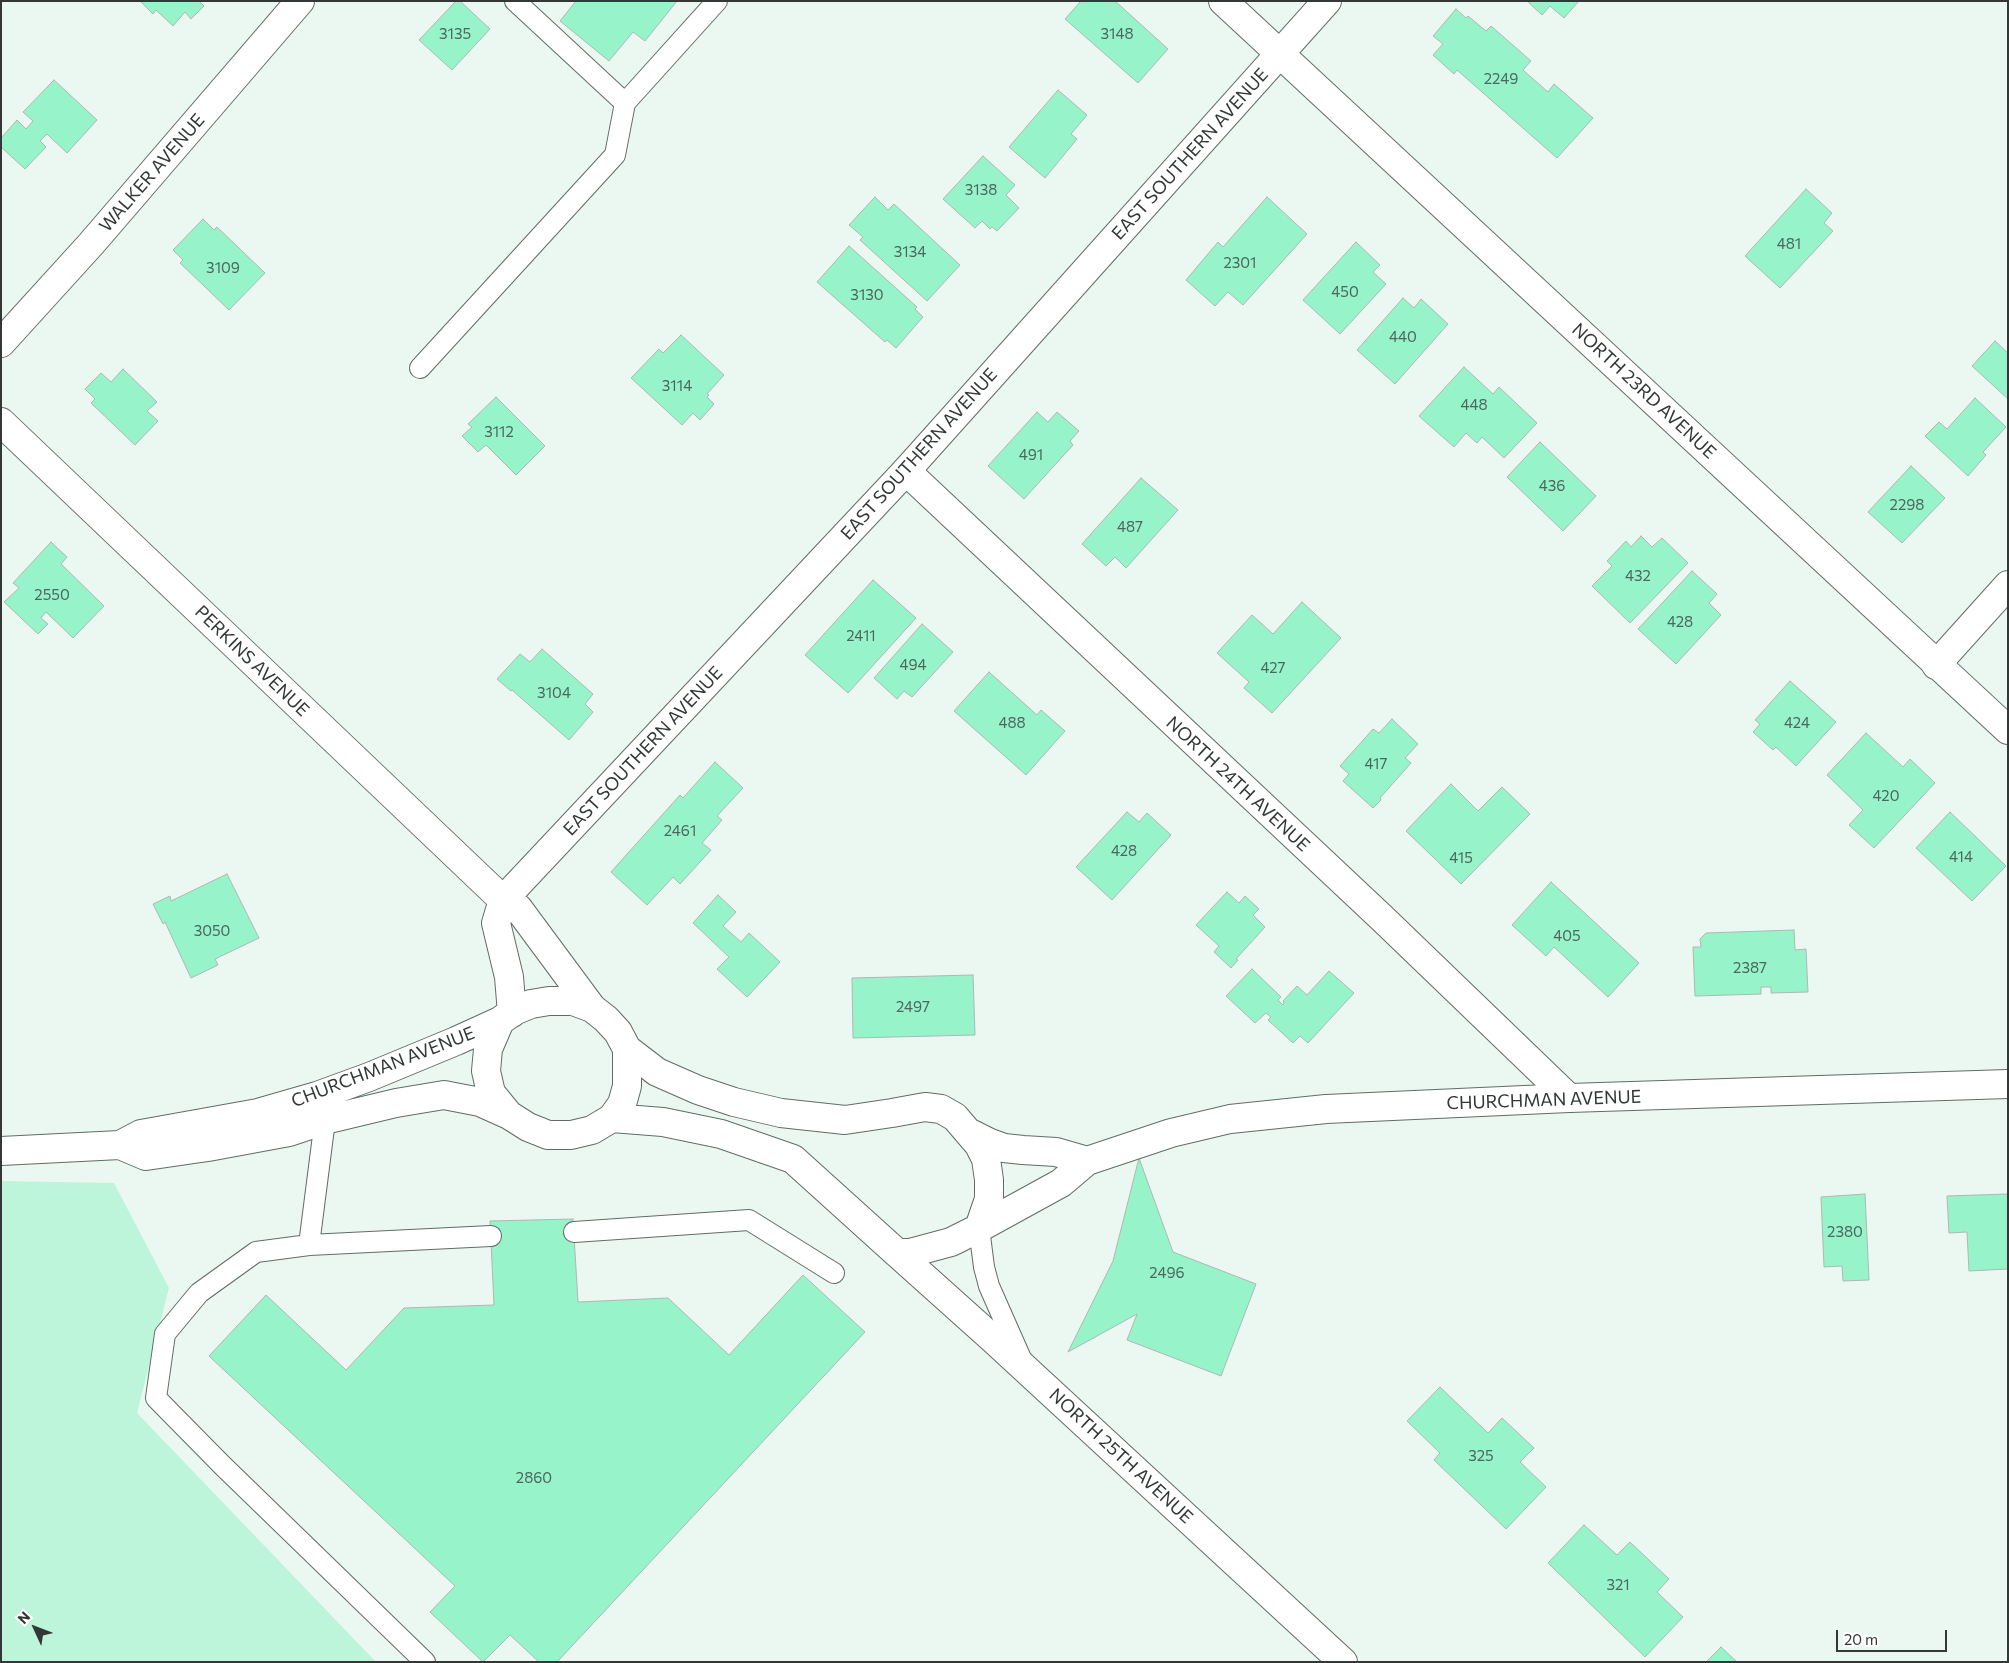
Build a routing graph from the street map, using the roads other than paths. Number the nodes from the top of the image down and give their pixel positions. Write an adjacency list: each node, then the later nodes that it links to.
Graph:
1 (300, 1): 8 (street, WALKER AVENUE)
2 (515, 1): 7 (lane)
3 (717, 1): 7 (lane)
4 (1223, 1): 6 (street, NORTH 23RD AVENUE)
5 (1327, 1): 6 (street, EAST SOUTHERN AVENUE)
6 (1280, 54): 11 (street, EAST SOUTHERN AVENUE); 13 (street, NORTH 23RD AVENUE)
7 (625, 103): 9 (lane)
8 (1, 343)
9 (420, 368)
10 (1, 422): 15 (street, PERKINS AVENUE)
11 (906, 471): 15 (street, EAST SOUTHERN AVENUE); 20 (street, NORTH 24TH AVENUE)
12 (2008, 585): 13 (street)
13 (1936, 664): 14 (street, NORTH 23RD AVENUE)
14 (2008, 730)
15 (503, 900): 16 (street, PERKINS AVENUE); 17 (street)
16 (592, 1008): 17 (street, CHURCHMAN AVENUE); 18 (street, CHURCHMAN AVENUE)
17 (506, 1017): 21 (street, CHURCHMAN AVENUE); 25 (street, CHURCHMAN AVENUE)
18 (627, 1049): 22 (street); 24 (street, CHURCHMAN AVENUE)
19 (2008, 1084): 20 (street, CHURCHMAN AVENUE)
20 (1569, 1098): 27 (street, CHURCHMAN AVENUE)
21 (509, 1115): 22 (street, CHURCHMAN AVENUE); 23 (street, CHURCHMAN AVENUE)
22 (612, 1118): 32 (street)
23 (325, 1120): 25 (street, CHURCHMAN AVENUE); 31 (lane)
24 (970, 1133): 27 (street, CHURCHMAN AVENUE); 28 (street, CHURCHMAN AVENUE)
25 (120, 1146): 26 (street, CHURCHMAN AVENUE)
26 (1, 1151)
27 (1087, 1161): 28 (street, CHURCHMAN AVENUE)
28 (979, 1228): 32 (street, CHURCHMAN AVENUE); 34 (lane)
29 (574, 1232): 33 (lane)
30 (491, 1236): 31 (lane)
31 (309, 1244): 35 (lane)
32 (897, 1253): 34 (street, NORTH 25TH AVENUE)
33 (834, 1273)
34 (1026, 1369): 36 (street, NORTH 25TH AVENUE)
35 (425, 1662)
36 (1344, 1662)

